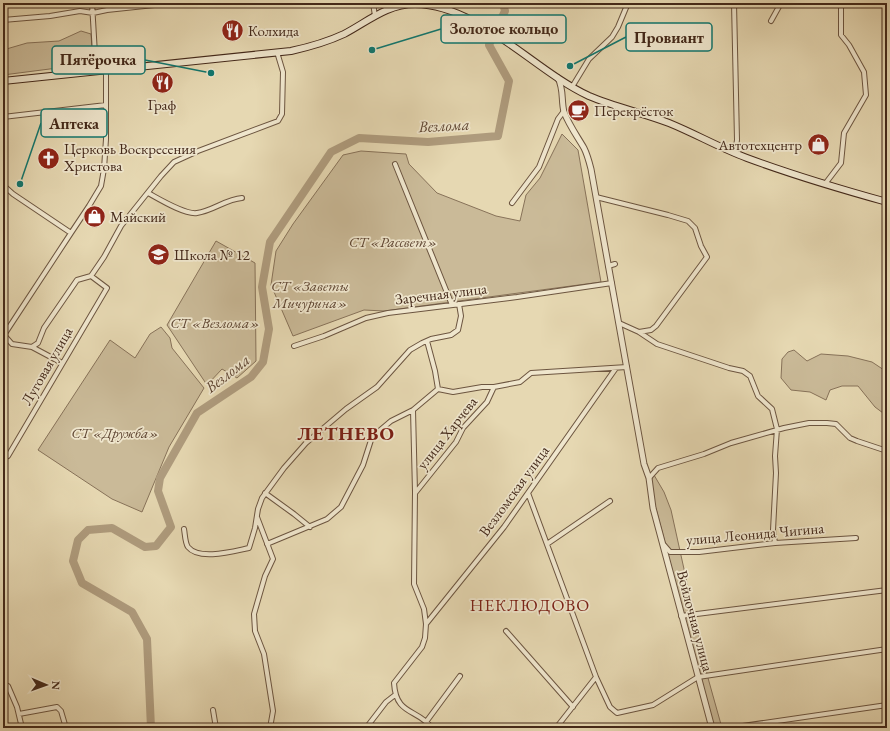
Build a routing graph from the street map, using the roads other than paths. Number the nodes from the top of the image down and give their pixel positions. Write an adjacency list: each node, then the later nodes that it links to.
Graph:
1 (92, 3): 8 (street)
2 (173, 3): 8 (street)
3 (373, 3): 9 (street)
4 (628, 3): 17 (street)
5 (734, 3): 22 (street)
6 (781, 3): 11 (street)
7 (841, 3): 24 (street)
8 (93, 13): 10 (street); 14 (street)
9 (375, 16): 12 (main road); 15 (main road)
10 (3, 20)
11 (771, 21)
12 (277, 52): 13 (main road); 26 (street)
13 (106, 70): 14 (main road); 19 (street)
14 (96, 71): 16 (main road)
15 (558, 78): 17 (main road); 18 (street, Войлочная улица)
16 (3, 81)
17 (572, 87): 18 (street); 22 (main road)
18 (562, 92): 20 (street, Войлочная улица)
19 (106, 105): 21 (street); 31 (street)
20 (564, 112): 27 (street, Войлочная улица); 30 (street)
21 (3, 117)
22 (735, 154): 24 (main road)
23 (394, 164): 37 (street)
24 (825, 184): 29 (main road)
25 (3, 185): 31 (street)
26 (148, 193): 28 (street); 34 (street)
27 (596, 197): 33 (street, Войлочная улица); 39 (street)
28 (242, 198)
29 (887, 202)
30 (512, 203)
31 (71, 233): 40 (street)
32 (615, 264): 33 (street)
33 (608, 266): 35 (street, Войлочная улица)
34 (91, 276): 43 (street); 44 (street, Луговая улица)
35 (612, 283): 36 (street, Заречная улица); 38 (street, Войлочная улица)
36 (459, 304): 37 (street, Заречная улица); 41 (street)
37 (452, 305): 42 (street, Заречная улица)
38 (619, 323): 39 (street); 45 (street, Войлочная улица)
39 (639, 332): 50 (street)
40 (4, 335): 43 (street)
41 (427, 341): 48 (street); 55 (street)
42 (294, 346)
43 (32, 347): 44 (street)
44 (62, 363): 52 (street, Луговая улица)
45 (627, 367): 46 (street); 53 (street, Войлочная улица)
46 (616, 368): 47 (street); 56 (street, Везломская улица)
47 (494, 387): 48 (street); 54 (street, улица Харчева)
48 (438, 389): 49 (street)
49 (413, 410): 54 (street); 59 (street)
50 (777, 430): 51 (street); 53 (street); 65 (street)
51 (887, 452)
52 (8, 456)
53 (649, 478): 64 (street, Войлочная улица)
54 (416, 492): 70 (street)
55 (265, 493): 58 (street); 59 (street)
56 (528, 493): 67 (street); 70 (street, Везломская улица)
57 (610, 501): 67 (street)
58 (257, 516): 61 (street); 62 (street)
59 (310, 527): 66 (street)
60 (184, 528): 61 (street)
61 (253, 536): 62 (street)
62 (265, 538): 66 (street)
63 (856, 538): 65 (street, улица Леонида Чигина)
64 (661, 542): 65 (street, улица Леонида Чигина); 69 (street, Войлочная улица)
65 (775, 543)
66 (267, 544): 86 (street)
67 (547, 544): 74 (street)
68 (887, 590): 69 (street)
69 (681, 616): 75 (street, Войлочная улица)
70 (426, 624): 77 (street)
71 (506, 631): 79 (street)
72 (887, 649): 75 (street)
73 (460, 676): 82 (street)
74 (596, 677): 75 (street); 79 (street)
75 (698, 677): 90 (street, Войлочная улица)
76 (3, 684): 81 (street)
77 (395, 695): 82 (street); 87 (street)
78 (887, 705): 91 (street)
79 (573, 707): 89 (street)
80 (213, 710): 85 (street)
81 (19, 714): 83 (street); 84 (street)
82 (426, 722): 88 (street)
83 (22, 728)
84 (66, 728)
85 (216, 728)
86 (270, 728)
87 (366, 728)
88 (432, 728)
89 (556, 728)
90 (712, 728)
91 (729, 728)

